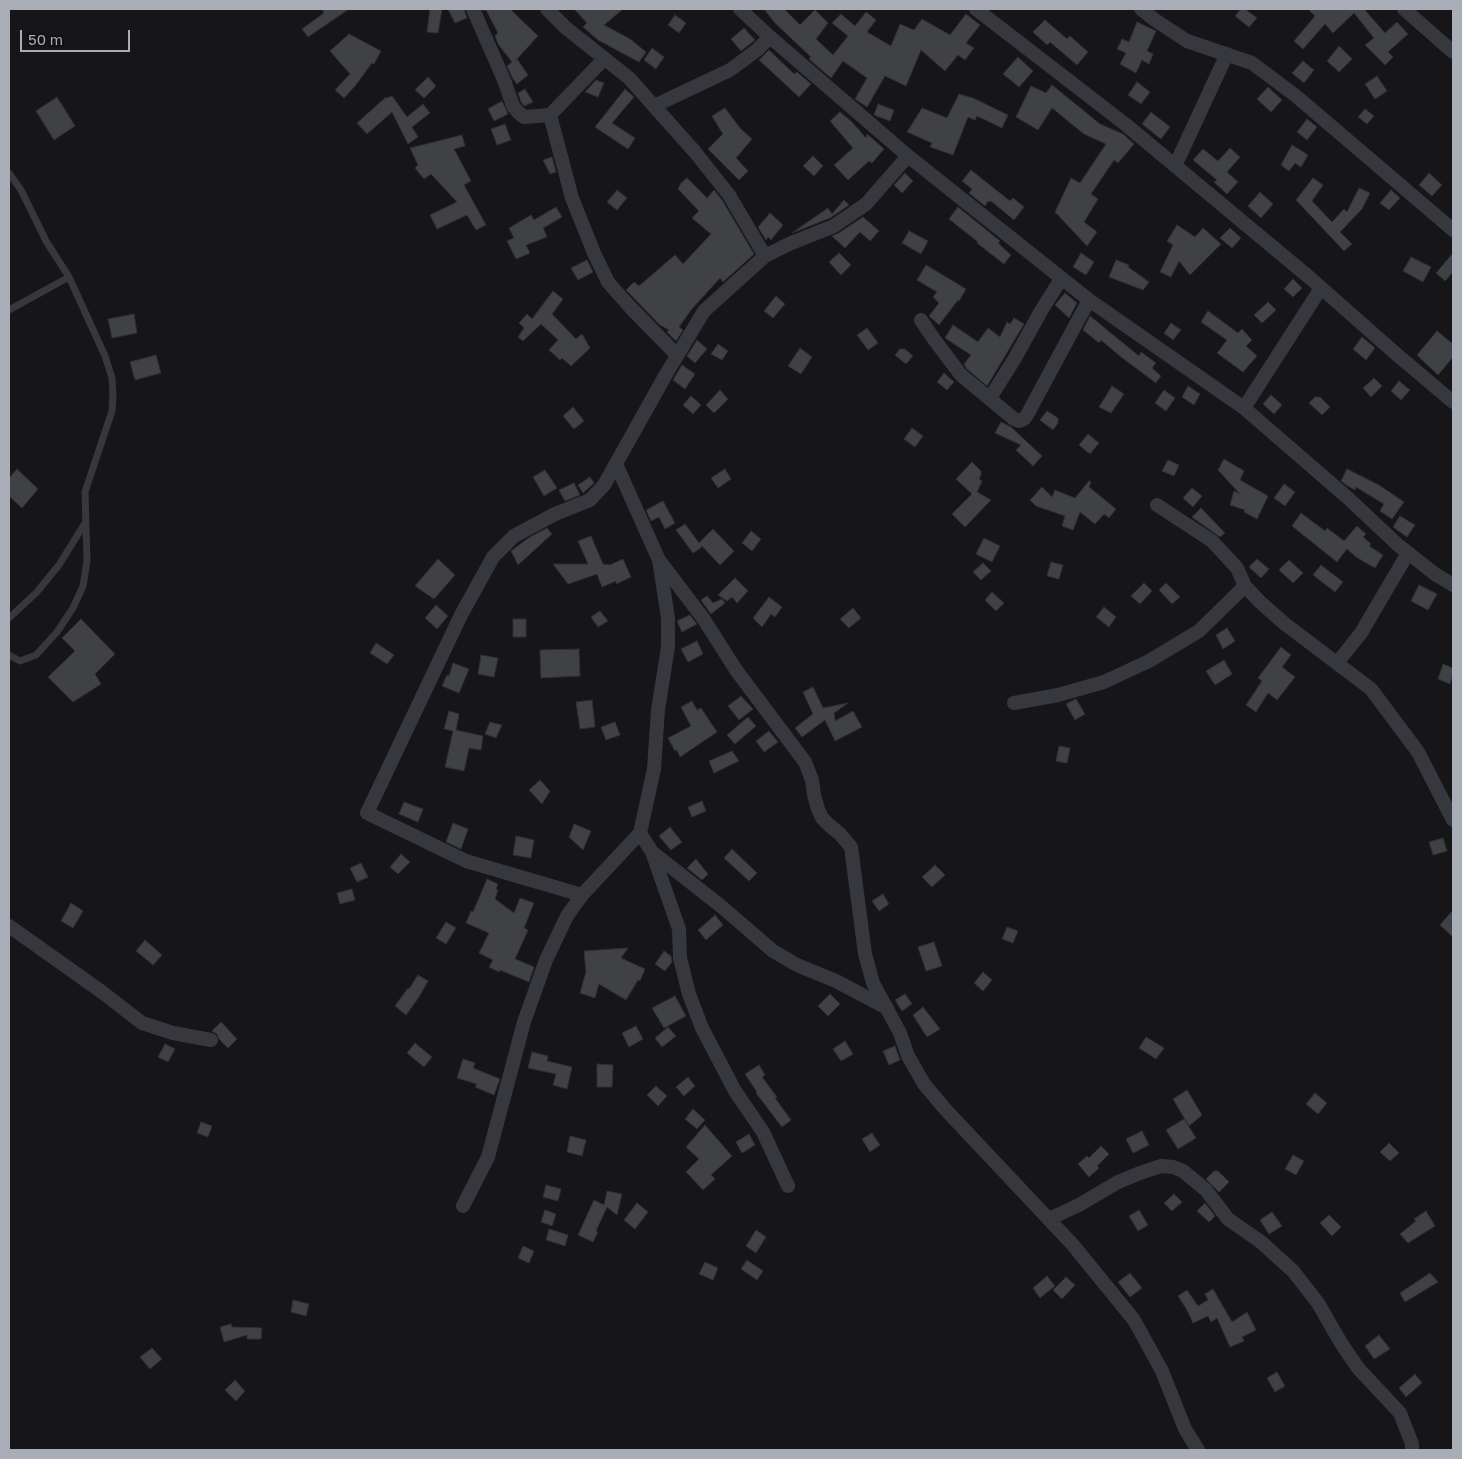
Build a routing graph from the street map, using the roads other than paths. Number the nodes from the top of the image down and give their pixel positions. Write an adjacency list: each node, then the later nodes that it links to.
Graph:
1 (473, 9): 12 (street)
2 (547, 9): 10 (street)
3 (740, 9): 7 (street)
4 (976, 9): 14 (street)
5 (1141, 9): 9 (street)
6 (1404, 9): 8 (street)
7 (770, 37): 11 (street); 13 (street)
8 (1453, 52)
9 (1227, 54): 14 (street); 18 (street)
10 (604, 59): 11 (street); 12 (street)
11 (654, 106): 19 (street)
12 (550, 115): 26 (street)
13 (908, 156): 19 (street); 21 (street)
14 (1175, 166): 22 (street)
15 (9, 173): 17 (lane)
16 (9, 184): 17 (lane)
17 (20, 190): 20 (lane)
18 (1453, 230)
19 (765, 256): 26 (street)
20 (69, 277): 24 (lane); 32 (lane)
21 (1061, 279): 23 (street); 27 (street)
22 (1321, 288): 28 (street); 29 (street)
23 (1089, 300): 27 (street); 29 (street)
24 (9, 310)
25 (921, 320): 27 (street)
26 (677, 355): 30 (street)
27 (990, 398)
28 (1453, 402)
29 (1244, 408): 33 (street)
30 (616, 464): 34 (street); 44 (street)
31 (1157, 505): 36 (street)
32 (85, 523): 37 (lane); 38 (lane)
33 (1408, 553): 35 (street); 39 (street)
34 (659, 560): 42 (street); 46 (street)
35 (1453, 585)
36 (1245, 586): 39 (street); 40 (street)
37 (9, 618)
38 (9, 655)
39 (1337, 663): 41 (street)
40 (1014, 702)
41 (1453, 820)
42 (640, 833): 43 (street); 44 (street)
43 (652, 852): 46 (street); 48 (street)
44 (582, 895): 49 (street)
45 (9, 926): 47 (street)
46 (887, 1008): 50 (street)
47 (211, 1040)
48 (788, 1186)
49 (464, 1206)
50 (1049, 1219): 51 (street); 52 (street)
51 (1198, 1450)
52 (1412, 1450)

